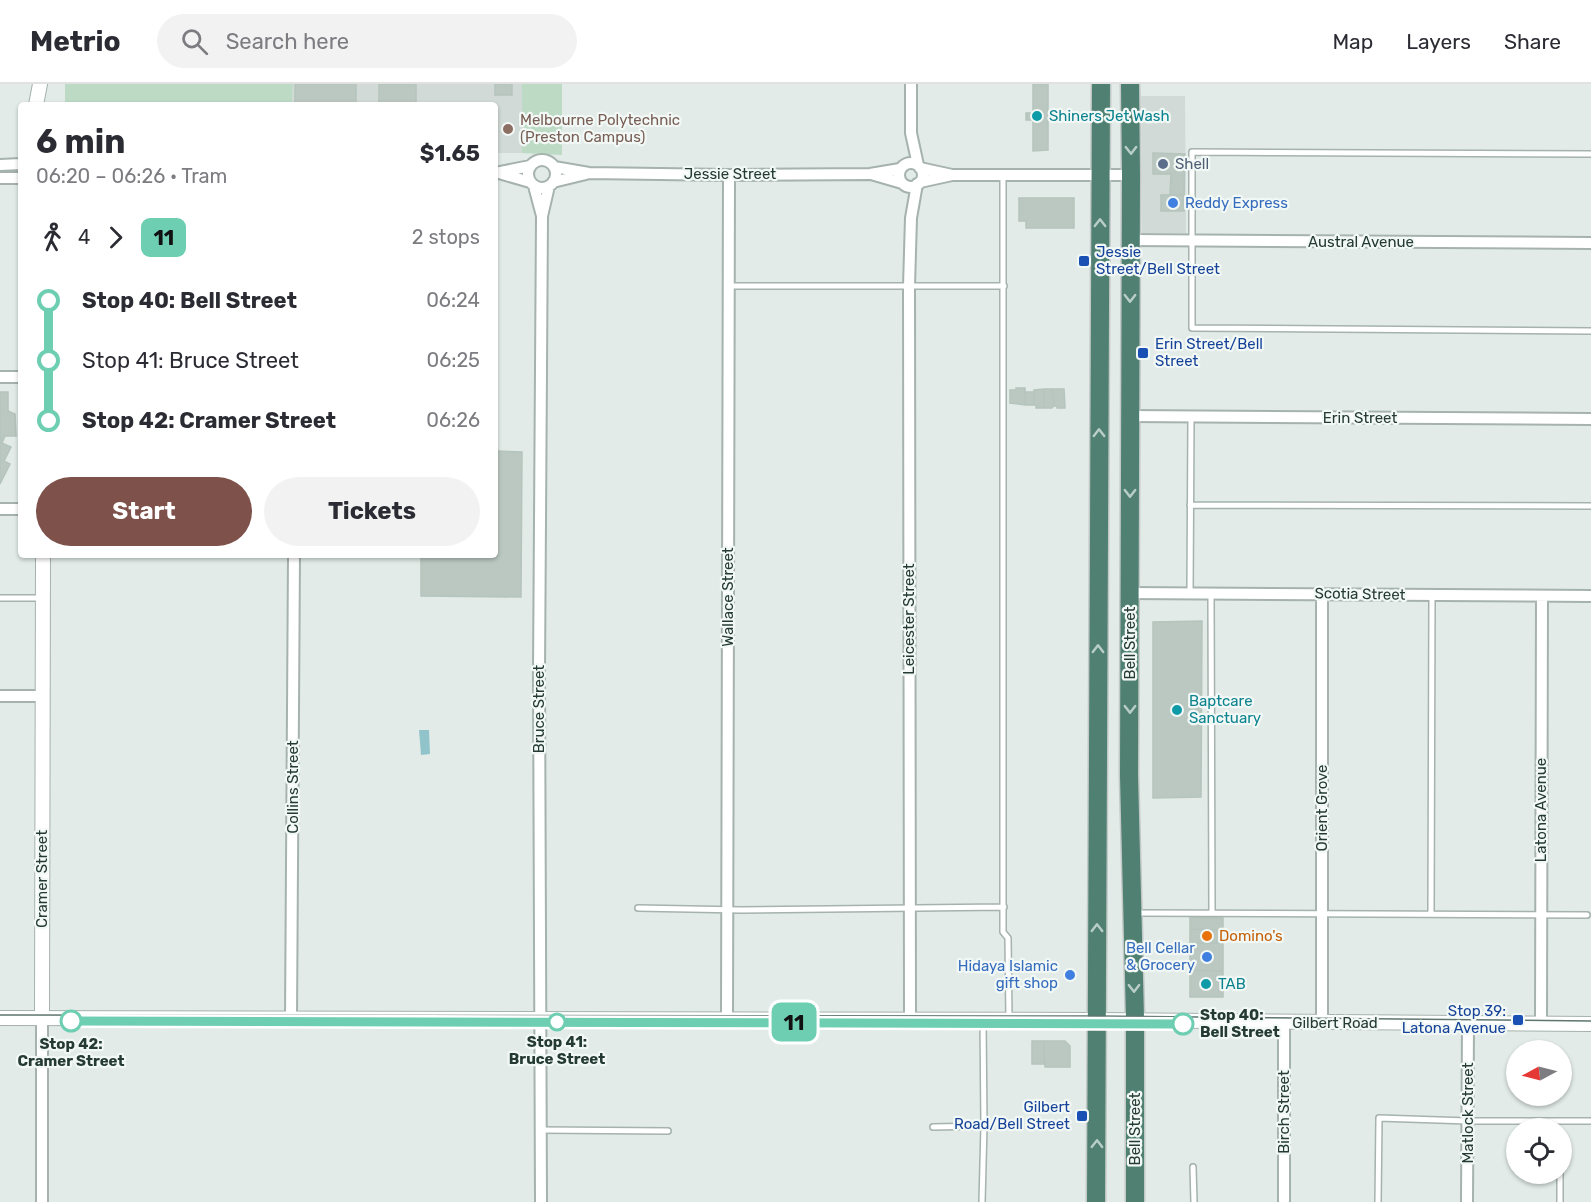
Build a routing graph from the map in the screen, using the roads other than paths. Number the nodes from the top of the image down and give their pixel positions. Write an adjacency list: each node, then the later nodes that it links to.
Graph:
1 (41, 84): 5 (street); 6 (street)
2 (911, 84): 7 (street)
3 (1101, 84): 21 (highway, Bell Street)
4 (1130, 84): 23 (highway, Bell Street, one-way to 23)
5 (37, 102)
6 (44, 102)
7 (911, 133): 12 (street); 14 (street)
8 (1591, 154): 33 (lane)
9 (18, 164): 10 (street)
10 (0, 165)
11 (530, 166): 13 (street); 15 (street); 27 (street)
12 (919, 166): 14 (street); 20 (street); 26 (street)
13 (554, 167): 17 (street, Jessie Street); 28 (street)
14 (902, 167): 19 (street, Jessie Street); 29 (street)
15 (498, 173)
16 (498, 173): 27 (street)
17 (589, 173): 18 (street, Jessie Street); 28 (street, Jessie Street)
18 (729, 174): 19 (street, Jessie Street); 35 (street, Wallace Street)
19 (870, 174): 29 (street, Jessie Street)
20 (952, 174): 22 (street); 26 (street)
21 (1101, 174): 22 (street); 23 (street); 79 (highway, Bell Street, one-way to 21)
22 (1003, 175): 37 (lane)
23 (1131, 175): 32 (highway, Bell Street)
24 (0, 178): 25 (street)
25 (18, 178)
26 (919, 183): 29 (street); 31 (street, Leicester Street)
27 (532, 184): 28 (street); 30 (street, Bruce Street)
28 (551, 184): 30 (street, Bruce Street)
29 (903, 184): 31 (street, Leicester Street)
30 (542, 216): 74 (street, Bruce Street)
31 (911, 218): 36 (street, Leicester Street)
32 (1130, 240): 33 (street, Austral Avenue); 41 (highway, Bell Street, one-way to 41)
33 (1192, 241): 34 (street, Austral Avenue); 38 (lane)
34 (1591, 243)
35 (729, 286): 36 (lane); 64 (street, Wallace Street)
36 (909, 286): 37 (lane); 63 (street, Leicester Street)
37 (1004, 286): 61 (lane)
38 (1591, 331)
39 (0, 376): 40 (street)
40 (18, 376)
41 (1129, 416): 42 (street, Erin Street); 50 (highway, Bell Street, one-way to 50)
42 (1191, 417): 43 (street, Erin Street); 44 (lane)
43 (1591, 419)
44 (1190, 505): 45 (lane); 52 (lane)
45 (1591, 506)
46 (0, 509): 47 (street)
47 (18, 509)
48 (43, 558): 58 (street, Cramer Street)
49 (294, 558): 73 (street, Collins Street)
50 (1130, 592): 52 (street, Scotia Street); 65 (highway, Bell Street, one-way to 65)
51 (1211, 592): 52 (street, Scotia Street); 53 (street, Scotia Street); 66 (lane)
52 (1190, 593)
53 (1322, 594): 54 (street, Scotia Street); 67 (street, Orient Grove)
54 (1432, 595): 55 (street, Scotia Street); 68 (lane)
55 (1542, 596): 56 (street, Scotia Street); 69 (street, Latona Avenue)
56 (1591, 596)
57 (0, 598): 58 (lane)
58 (43, 598): 60 (street, Cramer Street)
59 (0, 696): 60 (street)
60 (43, 696): 72 (street, Cramer Street)
61 (1004, 907): 63 (lane); 78 (lane)
62 (638, 908): 64 (lane)
63 (909, 908): 64 (lane); 76 (street, Leicester Street)
64 (728, 909): 75 (street, Wallace Street)
65 (1132, 913): 66 (lane); 80 (highway, Bell Street, one-way to 80)
66 (1212, 913): 67 (lane)
67 (1321, 914): 68 (lane); 82 (street, Orient Grove)
68 (1431, 914): 69 (lane)
69 (1541, 915): 70 (lane); 83 (street, Latona Avenue)
70 (1587, 915)
71 (0, 1018): 72 (street, Gilbert Road)
72 (42, 1018): 73 (street, Gilbert Road); 96 (street, Cramer Street)
73 (291, 1018): 74 (street, Gilbert Road)
74 (540, 1019): 75 (street, Gilbert Road); 92 (street, Bruce Street)
75 (727, 1019): 76 (street, Gilbert Road)
76 (910, 1019): 77 (street, Gilbert Road)
77 (983, 1020): 78 (street, Gilbert Road); 90 (lane)
78 (1009, 1020): 79 (street, Gilbert Road)
79 (1097, 1020): 80 (street, Gilbert Road); 99 (highway, Bell Street, one-way to 79)
80 (1134, 1021): 81 (street, Gilbert Road); 100 (highway, Bell Street)
81 (1284, 1022): 82 (street, Gilbert Road); 102 (street, Birch Street)
82 (1322, 1023): 84 (street, Gilbert Road)
83 (1541, 1023): 84 (street, Gilbert Road); 85 (street, Gilbert Road)
84 (1468, 1024): 86 (street, Matlock Street)
85 (1591, 1024)
86 (1468, 1121): 88 (lane); 103 (lane); 104 (street, Matlock Street)
87 (1591, 1121): 89 (lane)
88 (1506, 1123)
89 (1572, 1123)
90 (984, 1126): 91 (lane); 98 (lane)
91 (933, 1127)
92 (539, 1130): 93 (lane); 97 (street, Bruce Street)
93 (668, 1131)
94 (1193, 1167): 101 (lane)
95 (1560, 1184): 105 (lane)
96 (42, 1202)
97 (541, 1202)
98 (982, 1202)
99 (1096, 1202)
100 (1135, 1202)
101 (1194, 1202)
102 (1284, 1202)
103 (1378, 1202)
104 (1467, 1202)
105 (1560, 1202)

